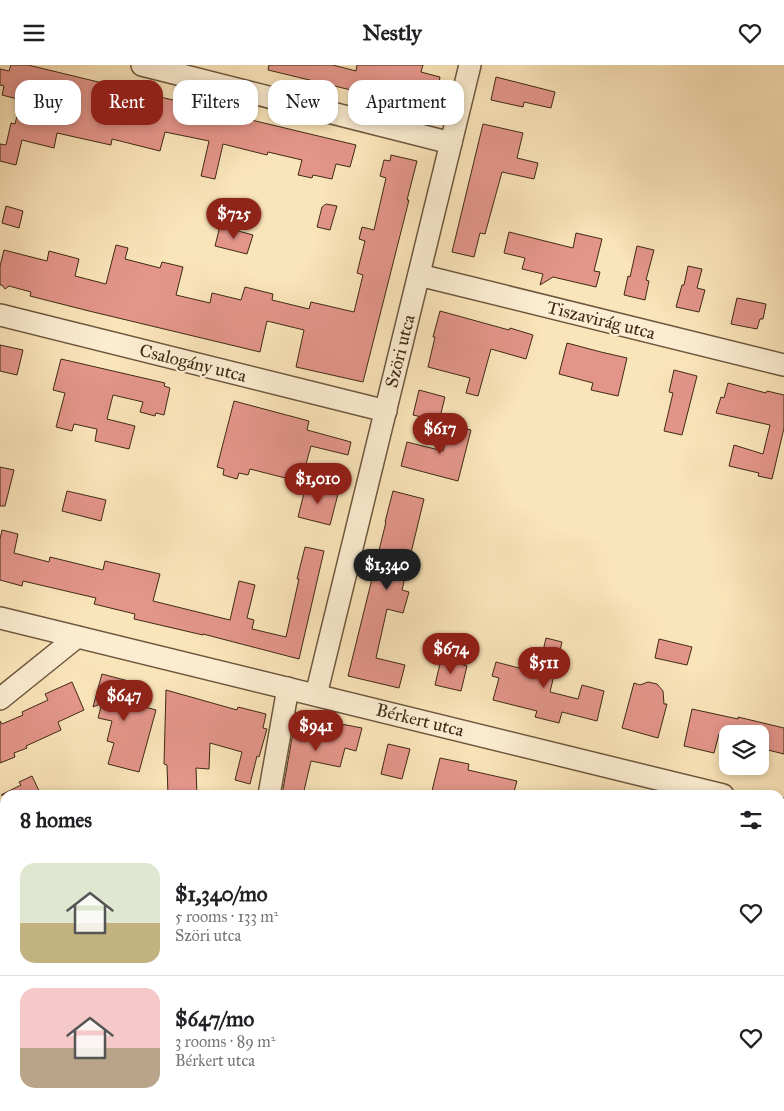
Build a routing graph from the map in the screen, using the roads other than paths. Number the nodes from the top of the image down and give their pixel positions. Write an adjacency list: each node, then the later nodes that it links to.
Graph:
1 (142, 65): 3 (street)
2 (470, 65): 3 (street, Szöri utca)
3 (451, 143): 4 (street, Szöri utca)
4 (419, 275): 6 (street, Tiszavirág utca); 7 (street, Szöri utca)
5 (0, 315): 7 (street, Csalogány utca)
6 (784, 365)
7 (386, 411): 11 (street, Szöri utca)
8 (0, 618): 9 (street, Bérkert utca)
9 (77, 637): 10 (street, Bérkert utca); 12 (street)
10 (288, 687): 11 (street, Bérkert utca); 13 (street)
11 (316, 695): 14 (street, Bérkert utca)
12 (0, 699)
13 (270, 790)
14 (703, 790)

